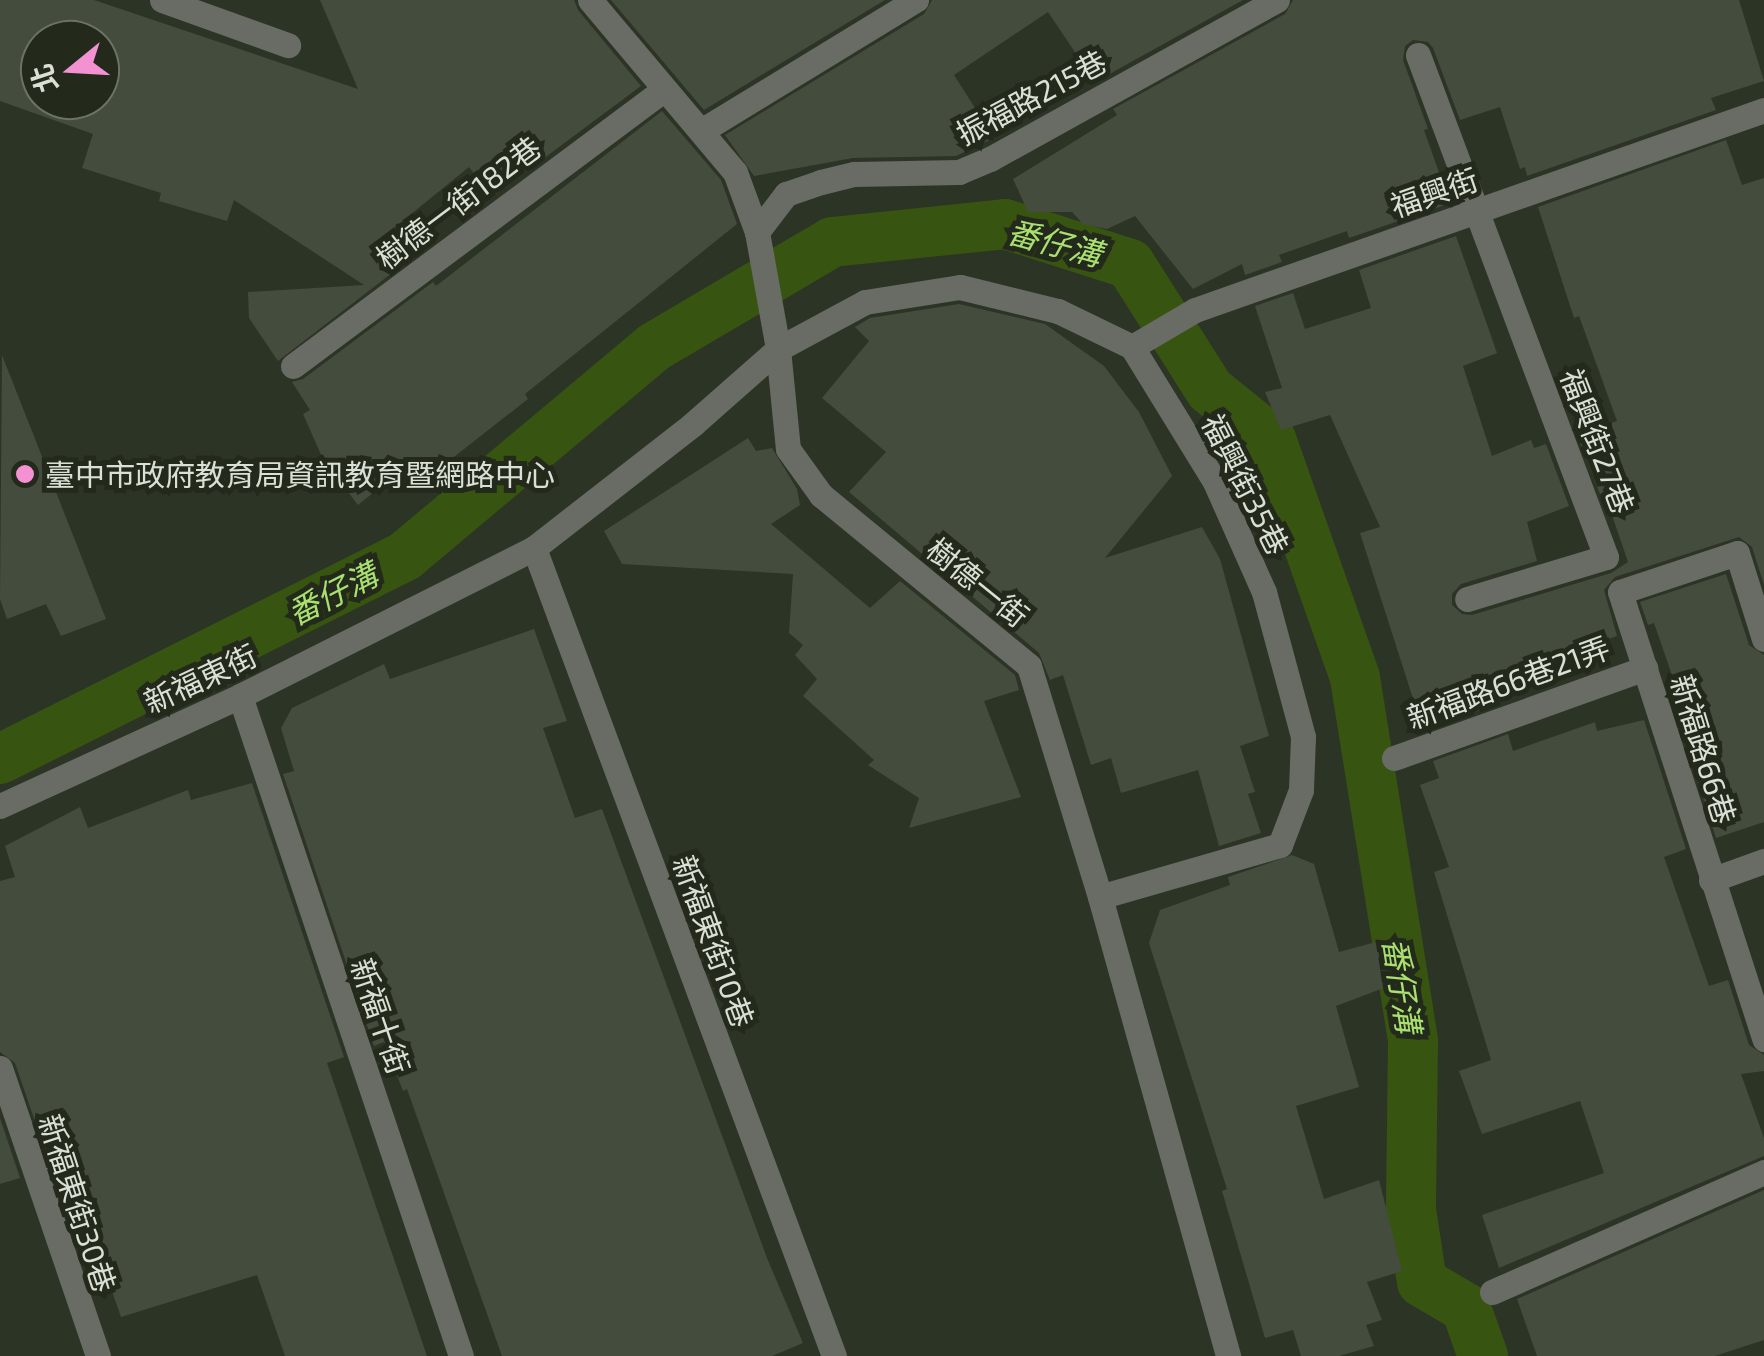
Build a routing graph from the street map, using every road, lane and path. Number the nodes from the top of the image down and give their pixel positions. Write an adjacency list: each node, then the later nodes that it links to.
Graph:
1 (162, 0): 5 (lane)
2 (916, 0): 9 (lane)
3 (1278, 0): 11 (lane, 振福路215巷)
4 (602, 4): 7 (lane)
5 (288, 46)
6 (1418, 55): 10 (lane)
7 (662, 90): 9 (lane); 14 (lane, 樹德一街182巷)
8 (1764, 110): 10 (lane, 福興街)
9 (701, 131): 11 (lane)
10 (1477, 211): 13 (lane, 福興街); 16 (lane, 福興街27巷)
11 (757, 234): 12 (lane, 樹德一街)
12 (778, 347): 13 (lane); 15 (lane, 新福東街); 24 (lane, 樹德一街)
13 (1132, 347): 24 (lane, 福興街35巷)
14 (293, 366)
15 (534, 548): 19 (lane, 新福東街); 31 (lane, 新福東街10巷)
16 (1467, 599)
17 (1764, 639): 18 (lane, 新福路66巷)
18 (1645, 668): 20 (lane, 新福路66巷21弄); 23 (lane, 新福路66巷)
19 (240, 696): 21 (lane, 新福東街); 30 (lane, 新福十街)
20 (1394, 758)
21 (0, 806)
22 (1764, 861): 23 (lane)
23 (1711, 880): 25 (lane, 新福路66巷)
24 (1100, 897): 32 (lane, 樹德一街)
25 (1764, 1038)
26 (0, 1068): 29 (lane, 新福東街30巷)
27 (1764, 1172): 28 (lane)
28 (1492, 1292)
29 (98, 1356)
30 (461, 1356)
31 (834, 1356)
32 (1228, 1356)

